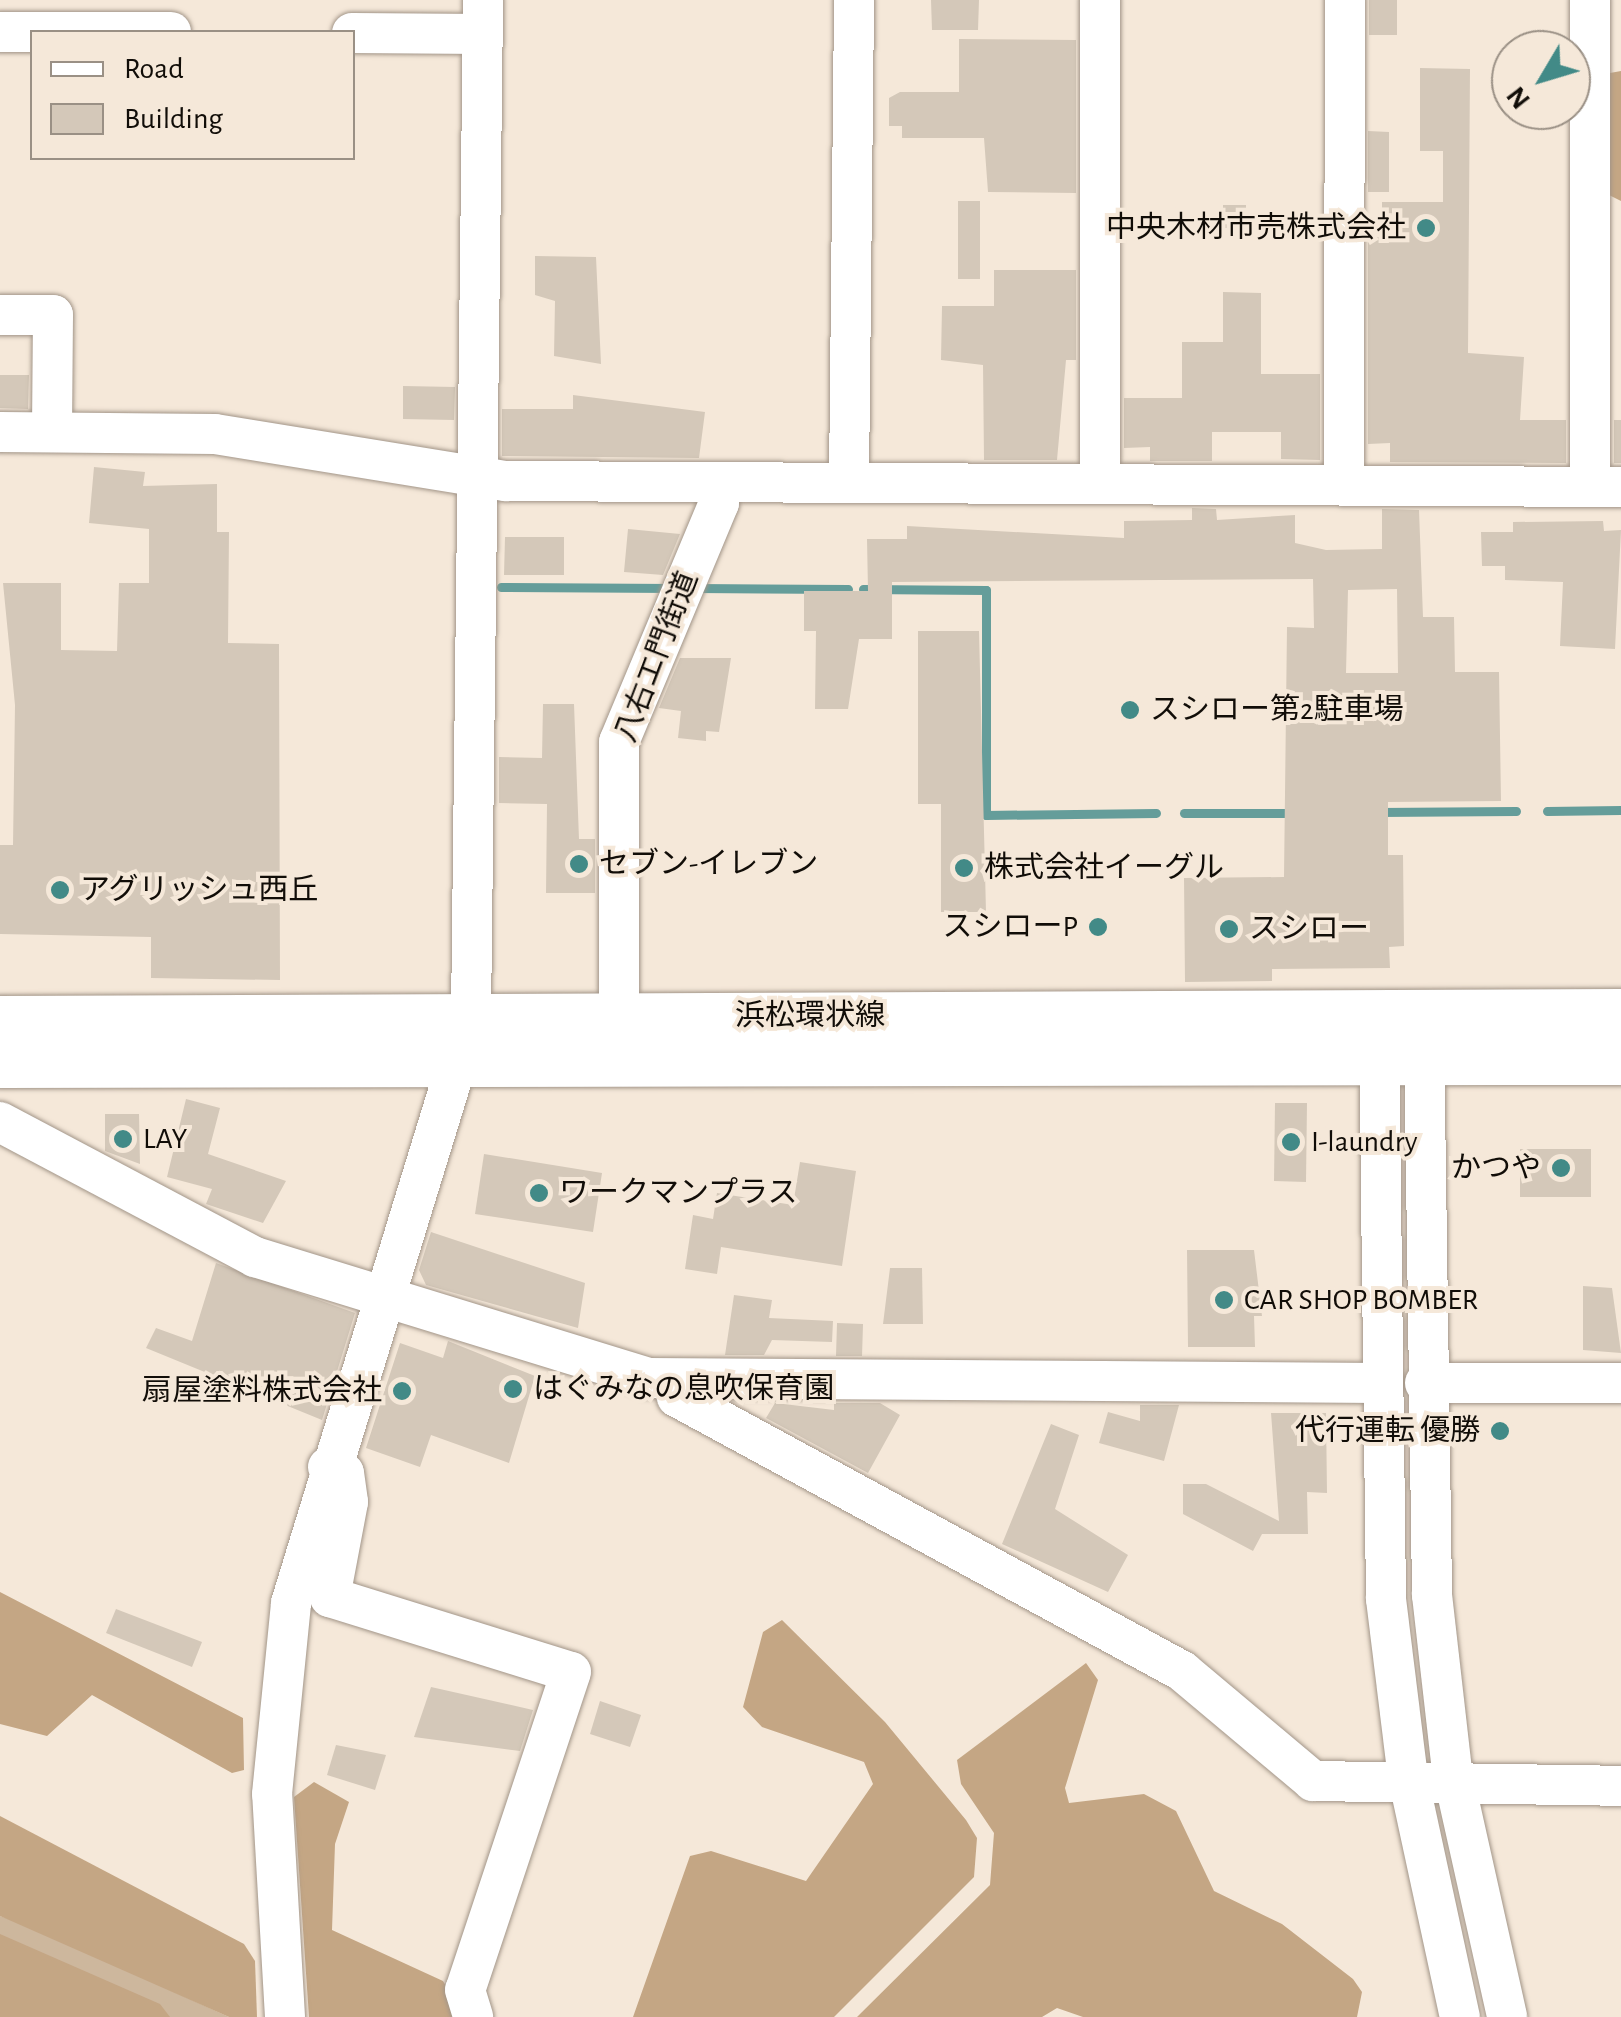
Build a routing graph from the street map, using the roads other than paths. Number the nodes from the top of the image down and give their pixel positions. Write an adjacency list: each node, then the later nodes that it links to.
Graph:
1 (854, 0): 14 (street)
2 (1100, 0): 15 (street)
3 (1345, 0): 16 (street)
4 (1590, 0): 17 (street)
5 (483, 17): 8 (street); 12 (street)
6 (0, 32): 7 (street)
7 (30, 32)
8 (355, 33)
9 (0, 315): 11 (street)
10 (0, 432): 11 (street)
11 (52, 432): 12 (street)
12 (478, 477): 13 (street); 22 (street)
13 (719, 482): 14 (street); 19 (street, 八右エ門街道)
14 (849, 482): 15 (street)
15 (1100, 484): 16 (street)
16 (1344, 485): 17 (street)
17 (1606, 486)
18 (1621, 1014): 21 (main road, 浜松環状線)
19 (619, 1017): 21 (main road, 浜松環状線); 22 (main road, 浜松環状線)
20 (0, 1022): 22 (main road, 浜松環状線)
21 (1402, 1037): 22 (main road, 浜松環状線); 23 (main road, 浜松環状線); 29 (street); 30 (street)
22 (467, 1040): 24 (main road, 浜松環状線); 26 (street)
23 (1621, 1060)
24 (0, 1063)
25 (0, 1122): 26 (street)
26 (386, 1297): 28 (street); 31 (street)
27 (1621, 1382): 30 (street)
28 (679, 1383): 29 (street); 33 (street)
29 (1380, 1383): 33 (street)
30 (1425, 1384): 34 (street)
31 (328, 1467): 35 (street); 36 (street)
32 (1621, 1786): 34 (street)
33 (1409, 1787): 34 (street); 37 (street)
34 (1456, 1787): 38 (street)
35 (285, 2017)
36 (473, 2017)
37 (1460, 2017)
38 (1508, 2017)

